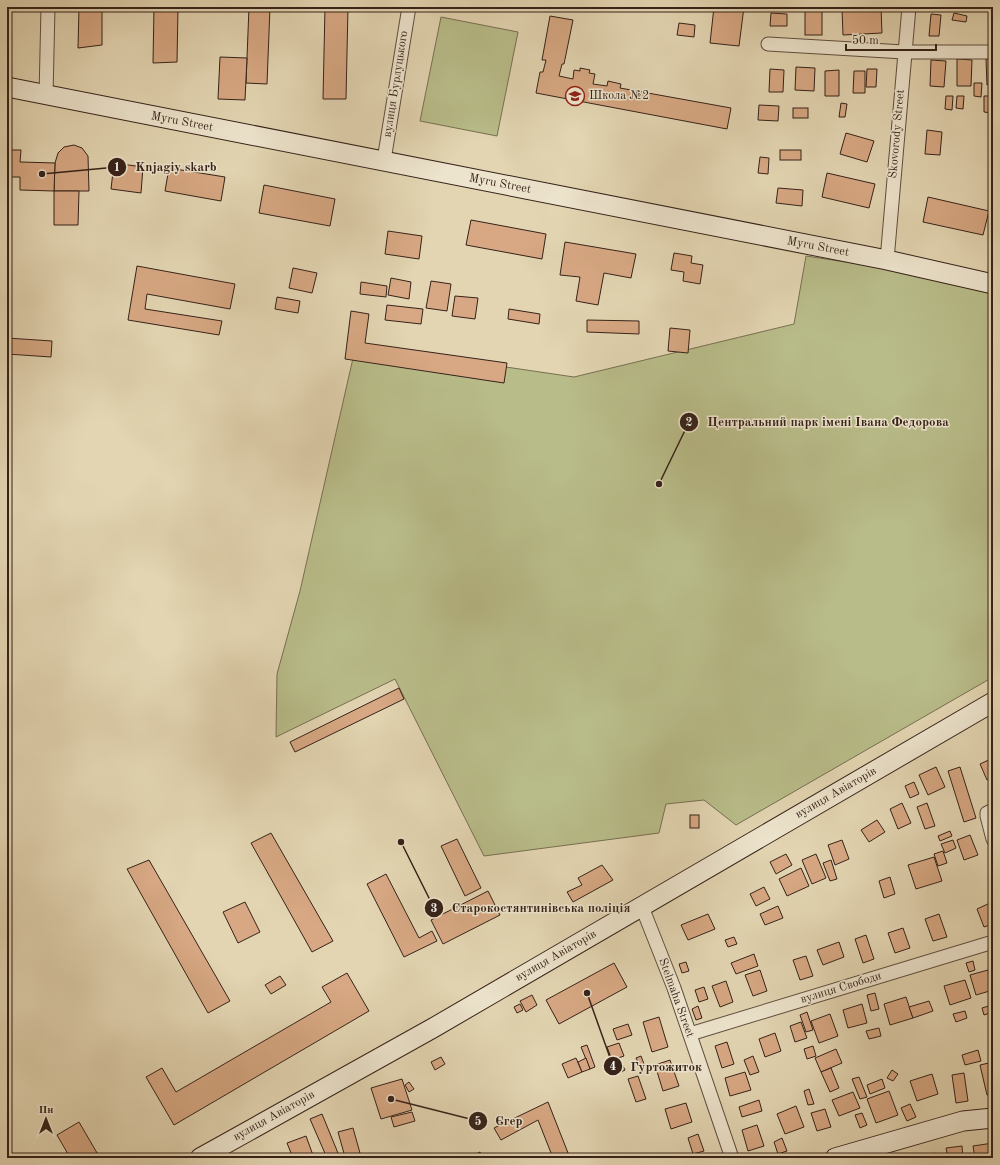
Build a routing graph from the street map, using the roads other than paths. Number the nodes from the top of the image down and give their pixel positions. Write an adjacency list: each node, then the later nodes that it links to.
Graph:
1 (48, 7): 8 (street)
2 (409, 7): 9 (street, вулиця Бурлуцького)
3 (909, 7): 5 (street, Skovorody Street)
4 (768, 44): 5 (street)
5 (904, 52): 6 (street); 10 (street, Skovorody Street)
6 (993, 52)
7 (7, 87): 8 (street, Myru Street)
8 (46, 96): 9 (street, Myru Street)
9 (384, 160): 10 (street, Myru Street)
10 (887, 260): 11 (street, Myru Street)
11 (993, 284)
12 (993, 702): 15 (street, вулиця Авіаторів)
13 (993, 810): 14 (street)
14 (993, 839)
15 (642, 907): 17 (street, Stelmaha Street); 19 (street, вулиця Авіаторів)
16 (993, 942): 17 (street, вулиця Свободи)
17 (690, 1034): 20 (street, Stelmaha Street)
18 (993, 1118): 21 (street)
19 (200, 1158)
20 (732, 1158)
21 (835, 1158)

